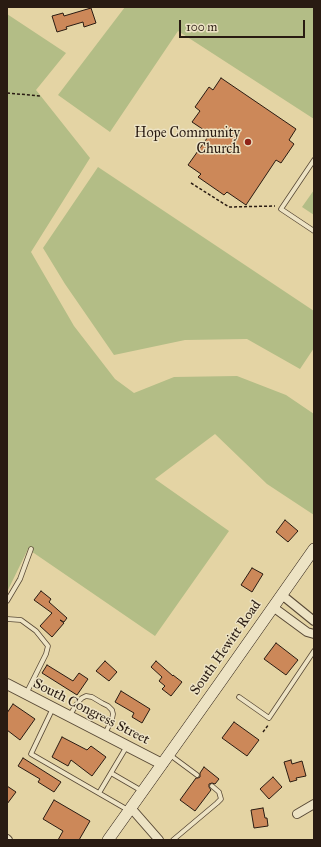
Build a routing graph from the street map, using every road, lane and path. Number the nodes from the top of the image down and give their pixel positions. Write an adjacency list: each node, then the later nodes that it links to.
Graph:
1 (7, 94): 2 (path)
2 (41, 96)
3 (314, 160): 5 (lane)
4 (191, 183): 5 (path)
5 (280, 207): 6 (lane)
6 (314, 231)
7 (31, 549): 10 (lane)
8 (314, 549): 9 (main road, South Hewitt Road)
9 (282, 595): 11 (main road, South Hewitt Road); 13 (street)
10 (7, 601)
11 (273, 607): 14 (street); 25 (main road, South Hewitt Road)
12 (7, 619): 17 (lane)
13 (314, 621)
14 (314, 634)
15 (314, 651): 21 (lane)
16 (7, 684): 17 (street, South Congress Street)
17 (26, 694): 19 (street, South Congress Street)
18 (239, 697): 21 (lane)
19 (53, 708): 20 (street, South Congress Street); 31 (lane)
20 (70, 717): 23 (street, South Congress Street); 23 (lane)
21 (269, 718): 22 (path)
22 (263, 732)
23 (105, 735): 24 (street, South Congress Street)
24 (127, 746): 26 (street, South Congress Street); 27 (lane)
25 (169, 754): 26 (main road, South Hewitt Road); 28 (lane)
26 (162, 764): 30 (main road, South Hewitt Road)
27 (112, 773): 30 (lane); 31 (lane)
28 (197, 775)
29 (212, 786): 37 (lane)
30 (142, 792): 33 (main road, South Hewitt Road)
31 (99, 793): 33 (lane)
32 (314, 804): 34 (street)
33 (130, 809): 35 (main road, South Hewitt Road); 36 (street)
34 (297, 814)
35 (108, 840)
36 (159, 840)
37 (173, 840)

